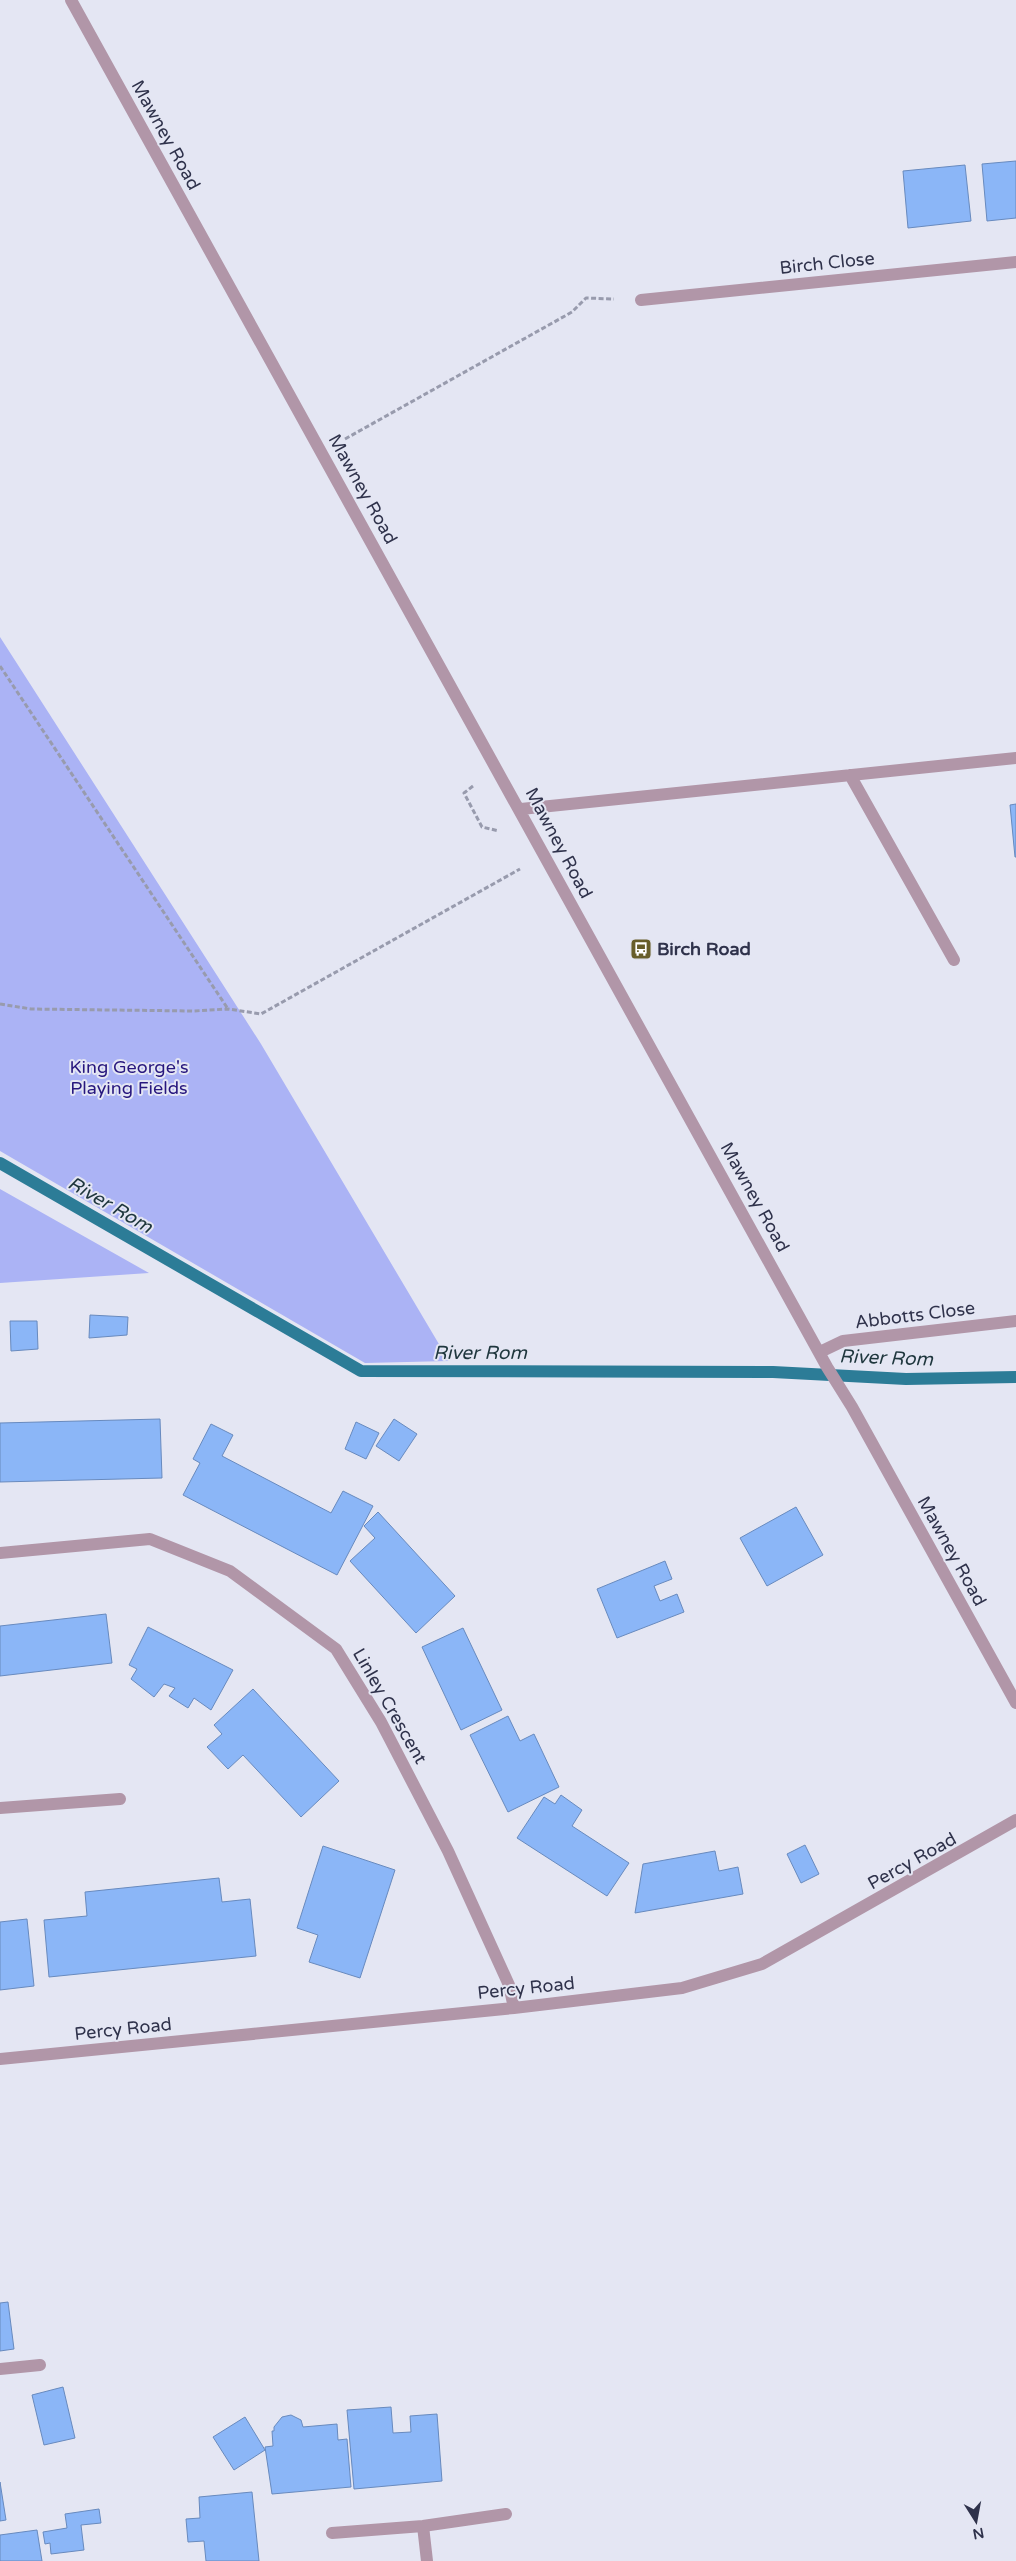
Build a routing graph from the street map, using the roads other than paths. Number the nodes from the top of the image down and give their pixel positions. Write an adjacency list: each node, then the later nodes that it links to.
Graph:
1 (72, 0): 6 (street, Mawney Road)
2 (1016, 262): 3 (street, Birch Close)
3 (641, 300)
4 (1016, 758): 5 (street)
5 (850, 775): 6 (street); 7 (street)
6 (521, 810): 9 (street, Mawney Road)
7 (954, 960)
8 (1016, 1321): 9 (street, Abbotts Close)
9 (820, 1352): 11 (street, Mawney Road)
10 (0, 1553): 15 (street, Linley Crescent)
11 (1016, 1703)
12 (120, 1799): 13 (street)
13 (0, 1808)
14 (1016, 1820): 15 (street, Percy Road)
15 (514, 2008): 16 (street, Percy Road)
16 (0, 2059)
17 (40, 2365): 18 (street)
18 (0, 2369)
19 (506, 2514): 20 (street)
20 (423, 2526): 21 (street); 22 (street)
21 (332, 2533)
22 (427, 2561)

